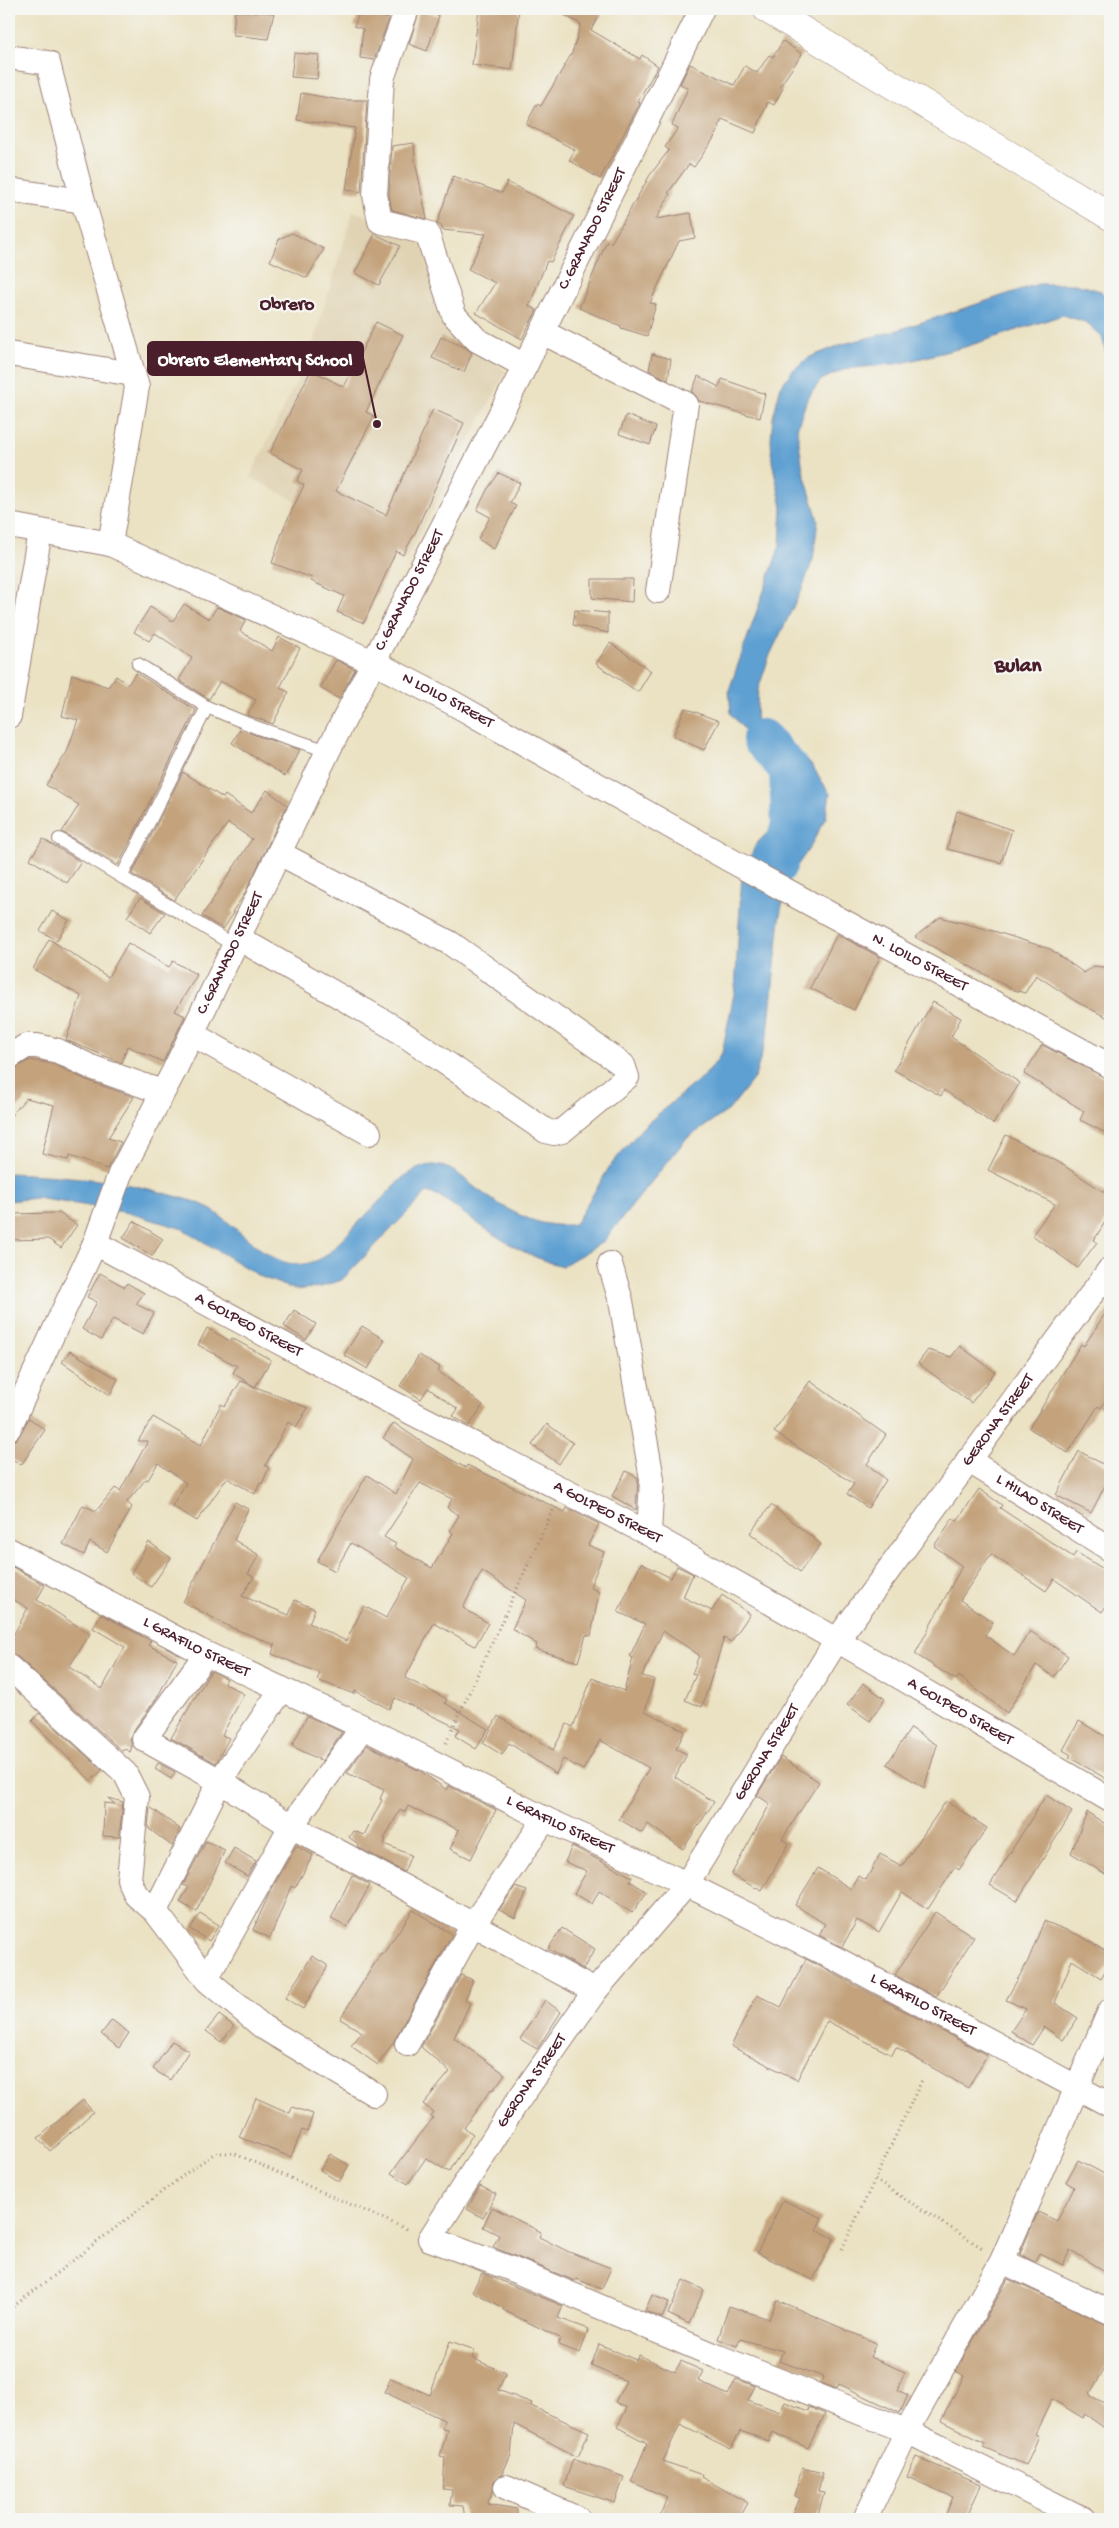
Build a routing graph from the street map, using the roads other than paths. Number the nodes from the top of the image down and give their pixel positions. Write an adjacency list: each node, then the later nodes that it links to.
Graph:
1 (407, 9): 10 (street)
2 (702, 9): 8 (street, C.GRANADO STREET)
3 (768, 9): 7 (street)
4 (9, 57): 6 (street)
5 (9, 190): 6 (street)
6 (83, 201): 11 (street)
7 (1110, 216)
8 (542, 332): 10 (street, C.GRANADO STREET); 15 (street)
9 (9, 354): 11 (street)
10 (525, 366): 16 (street, C.GRANADO STREET)
11 (133, 374): 14 (street)
12 (9, 525): 13 (street, N LOILO STREET)
13 (40, 531): 14 (street, N LOILO STREET); 18 (street)
14 (110, 544): 16 (street, N LOILO STREET)
15 (658, 591)
16 (373, 662): 20 (street, C.GRANADO STREET); 23 (street, N LOILO STREET)
17 (138, 664): 19 (lane)
18 (10, 702)
19 (207, 707): 20 (lane); 24 (lane)
20 (328, 751): 22 (street, C.GRANADO STREET)
21 (60, 839): 24 (lane)
22 (279, 853): 25 (street, C.GRANADO STREET); 25 (street)
23 (730, 860): 28 (street, N. LOILO STREET)
24 (122, 876): 25 (lane)
25 (236, 942): 26 (street, C.GRANADO STREET)
26 (192, 1034): 29 (street, C.GRANADO STREET); 30 (street)
27 (9, 1057): 29 (street)
28 (1110, 1066)
29 (162, 1092): 31 (street, C.GRANADO STREET)
30 (369, 1133)
31 (95, 1243): 34 (street, C.GRANADO STREET); 36 (street, A GOLPEO STREET)
32 (610, 1264): 36 (street)
33 (1109, 1274): 35 (street, GERONA STREET)
34 (9, 1428)
35 (968, 1460): 37 (street, L HILAO STREET); 39 (street, GERONA STREET)
36 (648, 1533): 39 (street, A GOLPEO STREET)
37 (1110, 1549)
38 (9, 1550): 40 (street, L GRAFILO STREET)
39 (837, 1640): 47 (street, A GOLPEO STREET); 50 (street, GERONA STREET)
40 (206, 1654): 42 (street, L GRAFILO STREET); 44 (street)
41 (9, 1667): 45 (street)
42 (282, 1689): 43 (street, L GRAFILO STREET); 46 (street)
43 (363, 1727): 48 (street, L GRAFILO STREET); 49 (street)
44 (144, 1740): 45 (street); 46 (street)
45 (125, 1773): 51 (street)
46 (220, 1781): 49 (street); 51 (street)
47 (1110, 1800)
48 (545, 1819): 50 (street, L GRAFILO STREET); 52 (street)
49 (291, 1826): 52 (street); 53 (street)
50 (686, 1885): 54 (street, GERONA STREET); 57 (street, L GRAFILO STREET)
51 (155, 1911): 53 (street)
52 (474, 1923): 54 (street); 56 (street)
53 (206, 1978): 58 (street)
54 (595, 1991): 62 (street, GERONA STREET)
55 (1110, 2011): 57 (street)
56 (407, 2044)
57 (1077, 2088): 59 (street, L GRAFILO STREET); 60 (street)
58 (374, 2094)
59 (1110, 2105)
60 (1002, 2261): 61 (street); 62 (street)
61 (1110, 2312)
62 (907, 2431): 65 (street); 66 (street)
63 (506, 2487): 64 (street)
64 (578, 2519)
65 (866, 2519)
66 (1083, 2519)

